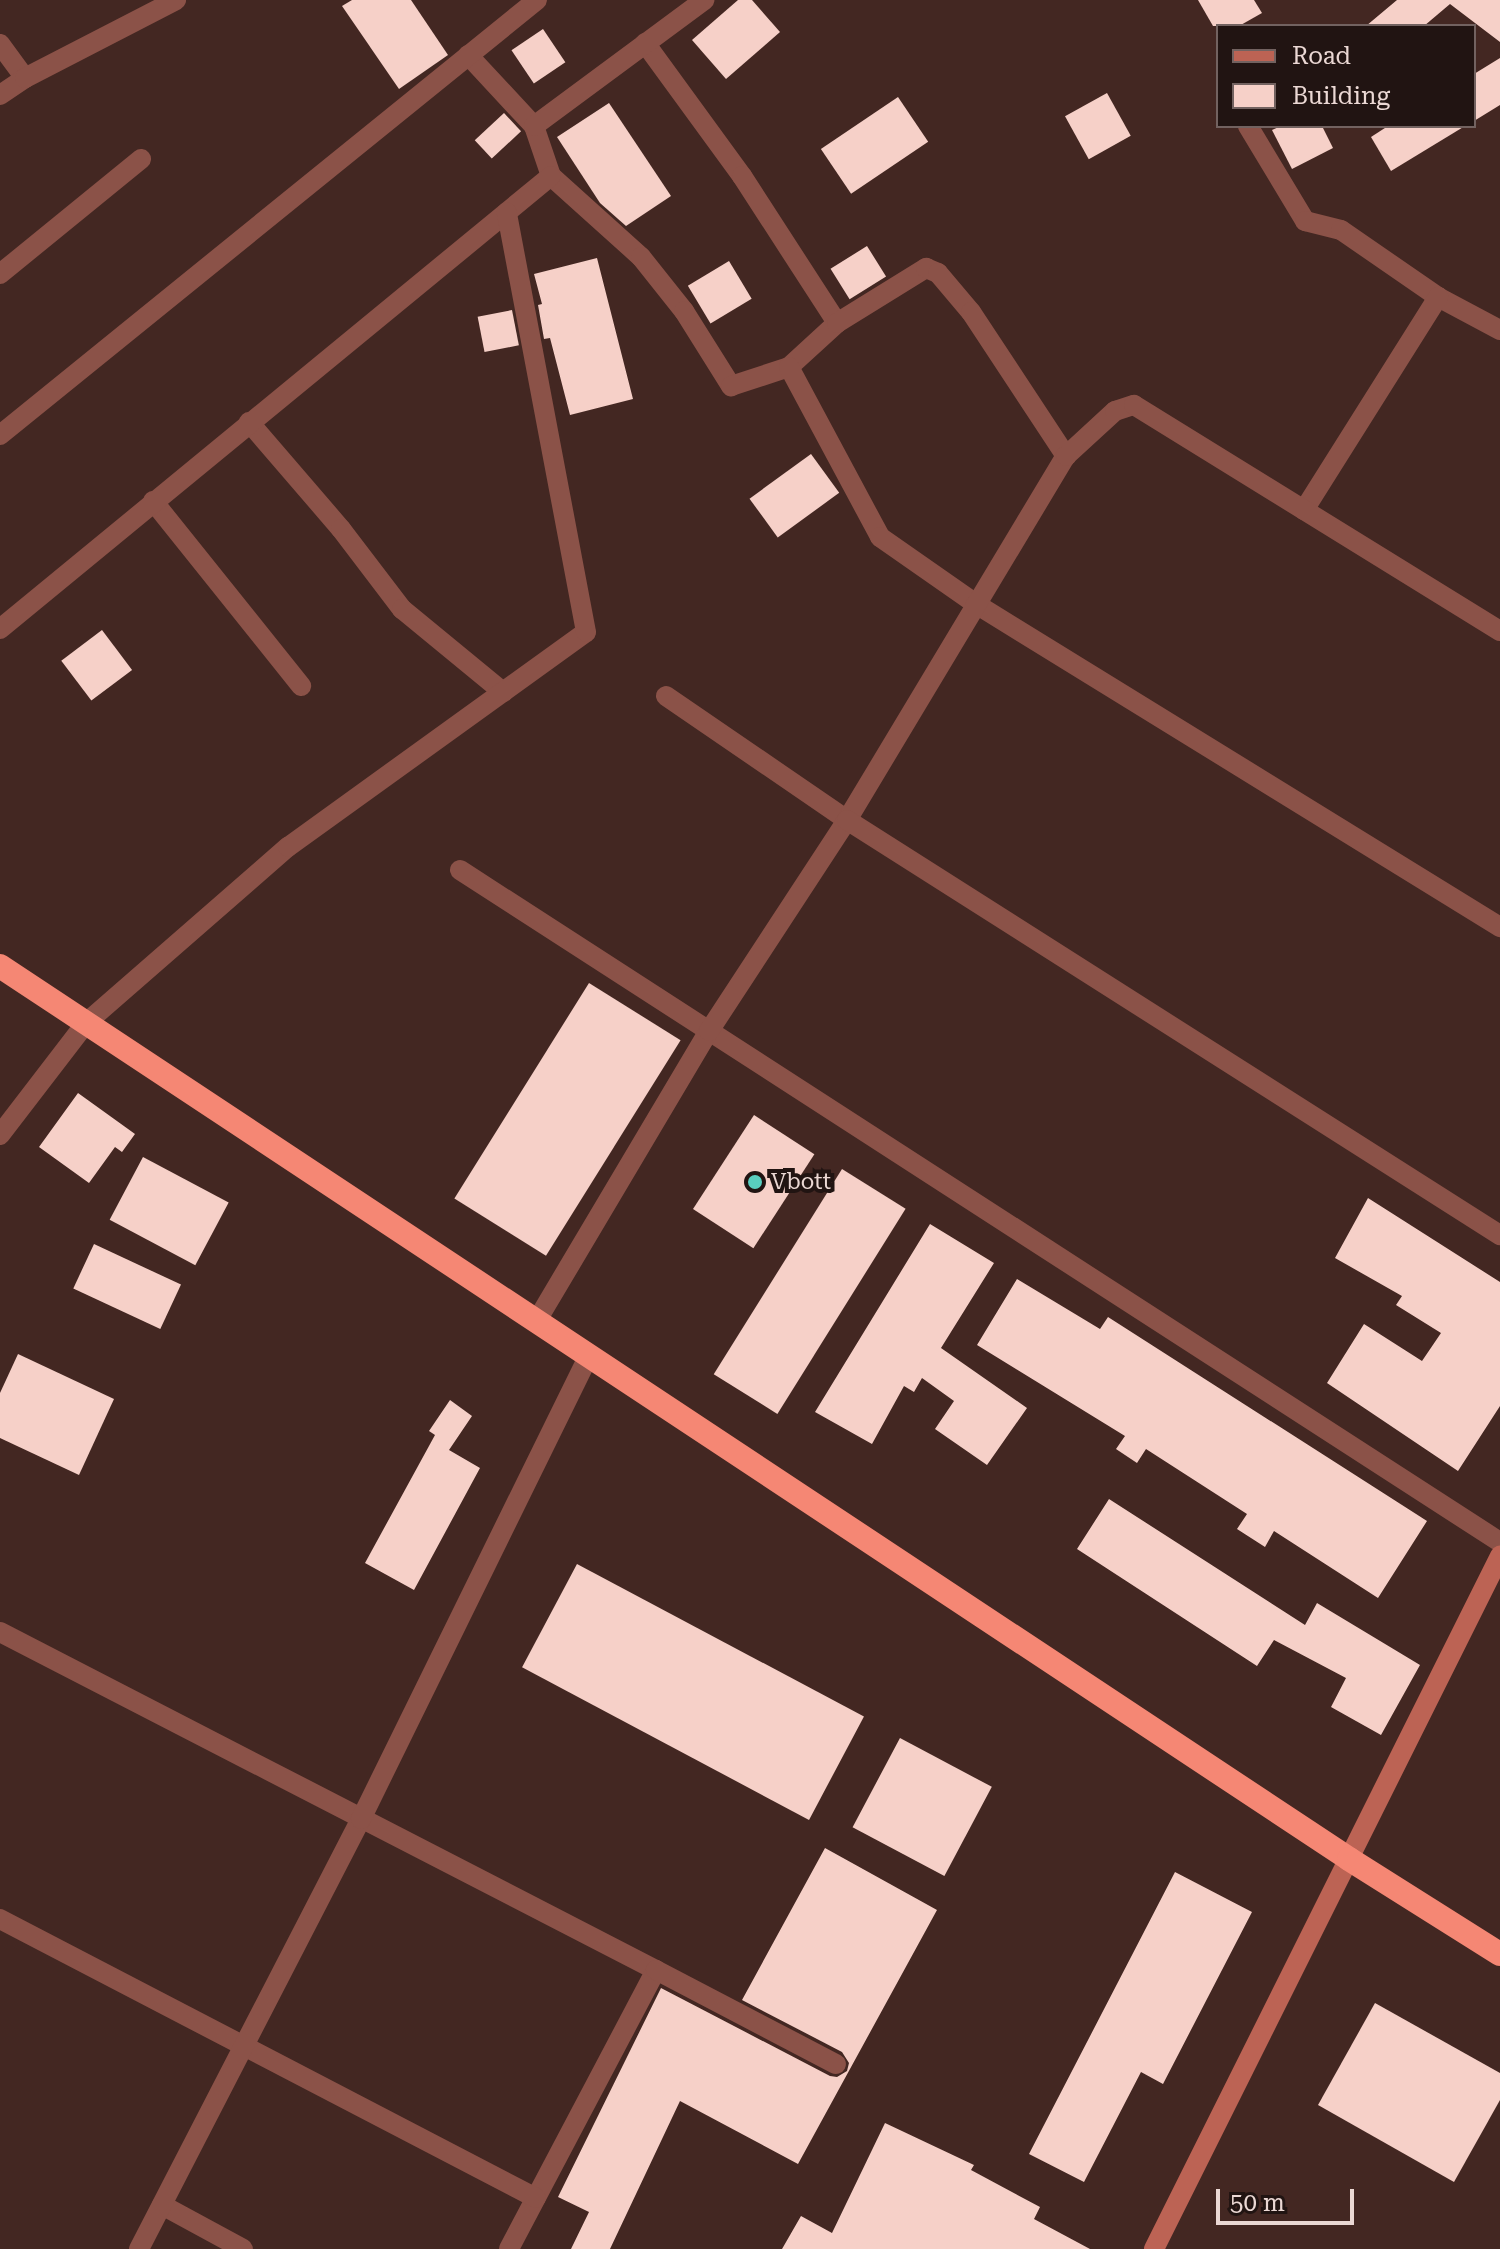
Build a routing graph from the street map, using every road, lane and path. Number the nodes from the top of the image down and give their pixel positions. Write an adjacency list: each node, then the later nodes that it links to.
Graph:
1 (176, 0): 7 (street)
2 (537, 0): 6 (street)
3 (704, 0): 4 (street)
4 (645, 43): 9 (street); 16 (street)
5 (0, 44): 7 (street)
6 (468, 55): 9 (street); 20 (street)
7 (25, 78): 8 (street)
8 (0, 95)
9 (534, 126): 12 (street)
10 (1249, 128): 15 (street)
11 (141, 159): 14 (street)
12 (551, 176): 13 (street); 18 (street)
13 (507, 212): 19 (street); 28 (street)
14 (0, 274)
15 (1438, 297): 17 (street); 23 (street)
16 (837, 323): 18 (street); 21 (street)
17 (1500, 330)
18 (789, 367): 24 (street)
19 (249, 422): 22 (street); 28 (street)
20 (0, 435)
21 (1066, 456): 23 (street); 24 (street)
22 (153, 501): 25 (street); 27 (street)
23 (1304, 510): 26 (street)
24 (976, 604): 30 (street); 32 (street)
25 (0, 629)
26 (1500, 631)
27 (301, 686)
28 (503, 692): 34 (street)
29 (666, 696): 30 (street)
30 (847, 820): 35 (street); 37 (street)
31 (460, 870): 35 (street)
32 (1500, 927)
33 (0, 966): 34 (highway)
34 (86, 1023): 36 (street); 38 (highway)
35 (709, 1031): 38 (street); 40 (street)
36 (0, 1135)
37 (1500, 1235)
38 (536, 1322): 39 (highway)
39 (588, 1357): 43 (street); 44 (highway)
40 (1500, 1542)
41 (1500, 1556): 44 (street)
42 (0, 1632): 43 (street)
43 (361, 1819): 47 (street); 48 (street)
44 (1349, 1859): 46 (highway); 55 (street)
45 (0, 1919): 48 (street)
46 (1500, 1954)
47 (656, 1970): 49 (street); 50 (street)
48 (243, 2048): 50 (street); 51 (street)
49 (836, 2064)
50 (536, 2198): 54 (street)
51 (162, 2205): 52 (street); 53 (street)
52 (139, 2249)
53 (243, 2249)
54 (509, 2249)
55 (1154, 2249)

